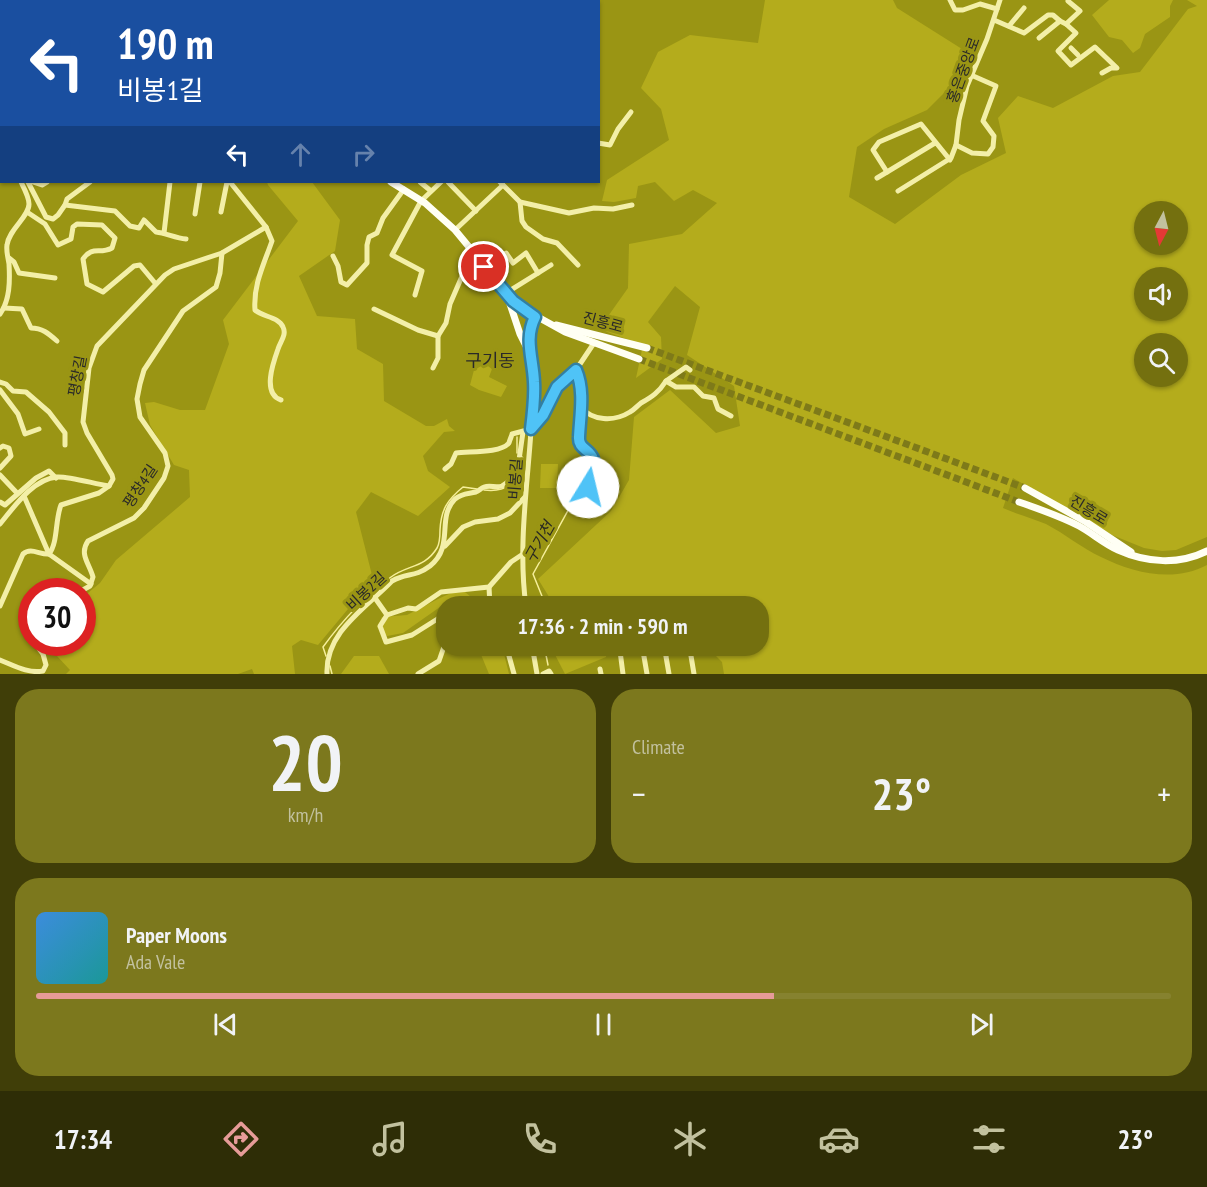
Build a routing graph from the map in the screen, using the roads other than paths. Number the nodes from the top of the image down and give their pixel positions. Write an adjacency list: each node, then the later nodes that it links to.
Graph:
1 (950, 0): 5 (street)
2 (1000, 0): 5 (street, 홍은중앙로)
3 (1068, 1): 8 (street)
4 (1024, 8): 9 (street)
5 (997, 9): 6 (street, 홍은중앙로)
6 (993, 20): 9 (street); 14 (street, 홍은중앙로)
7 (1060, 21): 8 (street); 9 (street); 10 (street)
8 (1066, 24): 13 (street)
9 (1009, 26)
10 (1039, 38)
11 (1071, 48): 12 (street)
12 (1078, 55)
13 (1102, 73)
14 (971, 75): 18 (street, 홍은중앙로); 18 (street)
15 (632, 112): 16 (street)
16 (600, 143)
17 (935, 143): 19 (street); 20 (street); 20 (street)
18 (956, 145): 19 (street, 홍은중앙로)
19 (950, 160): 36 (street)
20 (887, 172): 21 (street)
21 (877, 177)
22 (21, 183): 42 (street)
23 (29, 183): 39 (street)
24 (89, 183): 39 (street)
25 (170, 183): 47 (street)
26 (200, 183): 44 (street)
27 (228, 183): 43 (street)
28 (229, 183): 45 (street)
29 (393, 183): 34 (main road, 진흥로)
30 (421, 183): 35 (street)
31 (440, 183): 35 (street)
32 (449, 183): 41 (street)
33 (501, 183): 38 (street); 41 (street)
34 (404, 189): 37 (main road, 진흥로); 53 (street)
35 (431, 191): 37 (street)
36 (898, 191)
37 (420, 201): 46 (main road, 진흥로); 61 (street)
38 (520, 202): 40 (street); 55 (street)
39 (65, 205): 47 (street)
40 (632, 205)
41 (476, 211): 46 (street)
42 (27, 212): 51 (street); 59 (street)
43 (221, 212)
44 (195, 214)
45 (266, 227): 49 (street, 평창길 / 평창길); 81 (street)
46 (455, 230): 52 (main road, 진흥로)
47 (164, 232): 48 (street)
48 (186, 239)
49 (222, 253): 59 (street, 평창길 / 평창길); 108 (street, 평창4길)
50 (0, 254): 51 (street)
51 (7, 254): 58 (street); 63 (street)
52 (475, 255): 56 (main road, 진흥로); 69 (street)
53 (333, 256)
54 (551, 265): 57 (street)
55 (578, 265)
56 (484, 267): 57 (street); 60 (main road, 진흥로)
57 (538, 273): 60 (street)
58 (55, 278)
59 (155, 283): 93 (street, 평창길 / 평창길)
60 (506, 293): 65 (main road, 진흥로); 68 (main road)
61 (415, 295)
62 (0, 299): 63 (street)
63 (4, 308): 70 (street)
64 (374, 309): 69 (street)
65 (535, 317): 66 (main road, 진흥로); 67 (main road)
66 (551, 324): 71 (main road, 진흥로); 72 (main road, 진흥로)
67 (530, 327): 68 (main road); 73 (main road)
68 (520, 334): 73 (main road)
69 (438, 336): 75 (street)
70 (57, 341)
71 (594, 343): 74 (main road, 진흥로); 77 (street)
72 (647, 348)
73 (530, 354): 85 (street, 비봉길)
74 (639, 358)
75 (433, 368)
76 (690, 369): 78 (street)
77 (576, 370): 82 (street); 85 (street)
78 (666, 381): 82 (street); 83 (street)
79 (0, 382): 87 (street)
80 (0, 390): 84 (street)
81 (281, 400)
82 (581, 407): 95 (street)
83 (731, 416)
84 (39, 429)
85 (531, 429): 86 (street); 98 (street, 비봉길)
86 (523, 432): 90 (street); 102 (street)
87 (65, 445)
88 (0, 448): 89 (street)
89 (0, 468)
90 (445, 469)
91 (0, 475): 96 (street)
92 (56, 478): 93 (street); 96 (street); 97 (street)
93 (109, 486): 104 (street)
94 (1025, 488): 106 (main road, 진흥로)
95 (591, 489)
96 (17, 493): 100 (street)
97 (24, 496): 101 (street); 104 (street)
98 (525, 497): 102 (street, 비봉2길); 105 (street, 비봉길)
99 (1019, 501): 106 (main road, 진흥로)
100 (0, 502)
101 (0, 524)
102 (445, 546): 112 (street, 비봉2길)
103 (1207, 551): 106 (main road, 진흥로)
104 (49, 554): 107 (street); 113 (street)
105 (523, 554): 109 (street); 111 (street, 비봉길)
106 (1138, 556)
107 (83, 578)
108 (93, 578)
109 (489, 587): 110 (street); 114 (street)
110 (489, 596)
111 (525, 596)
112 (375, 598): 114 (street); 125 (street, 비봉2길)
113 (0, 606)
114 (387, 615): 115 (street)
115 (436, 620)
116 (44, 656): 124 (street)
117 (440, 656): 126 (street)
118 (509, 656): 127 (street)
119 (534, 656): 128 (street)
120 (622, 656): 131 (street)
121 (644, 656): 132 (street)
122 (666, 656): 133 (street)
123 (691, 656): 134 (street)
124 (0, 660)
125 (327, 674)
126 (418, 674)
127 (514, 674)
128 (537, 674)
129 (543, 674): 130 (street)
130 (551, 674)
131 (623, 674)
132 (647, 674)
133 (669, 674)
134 (693, 674)

